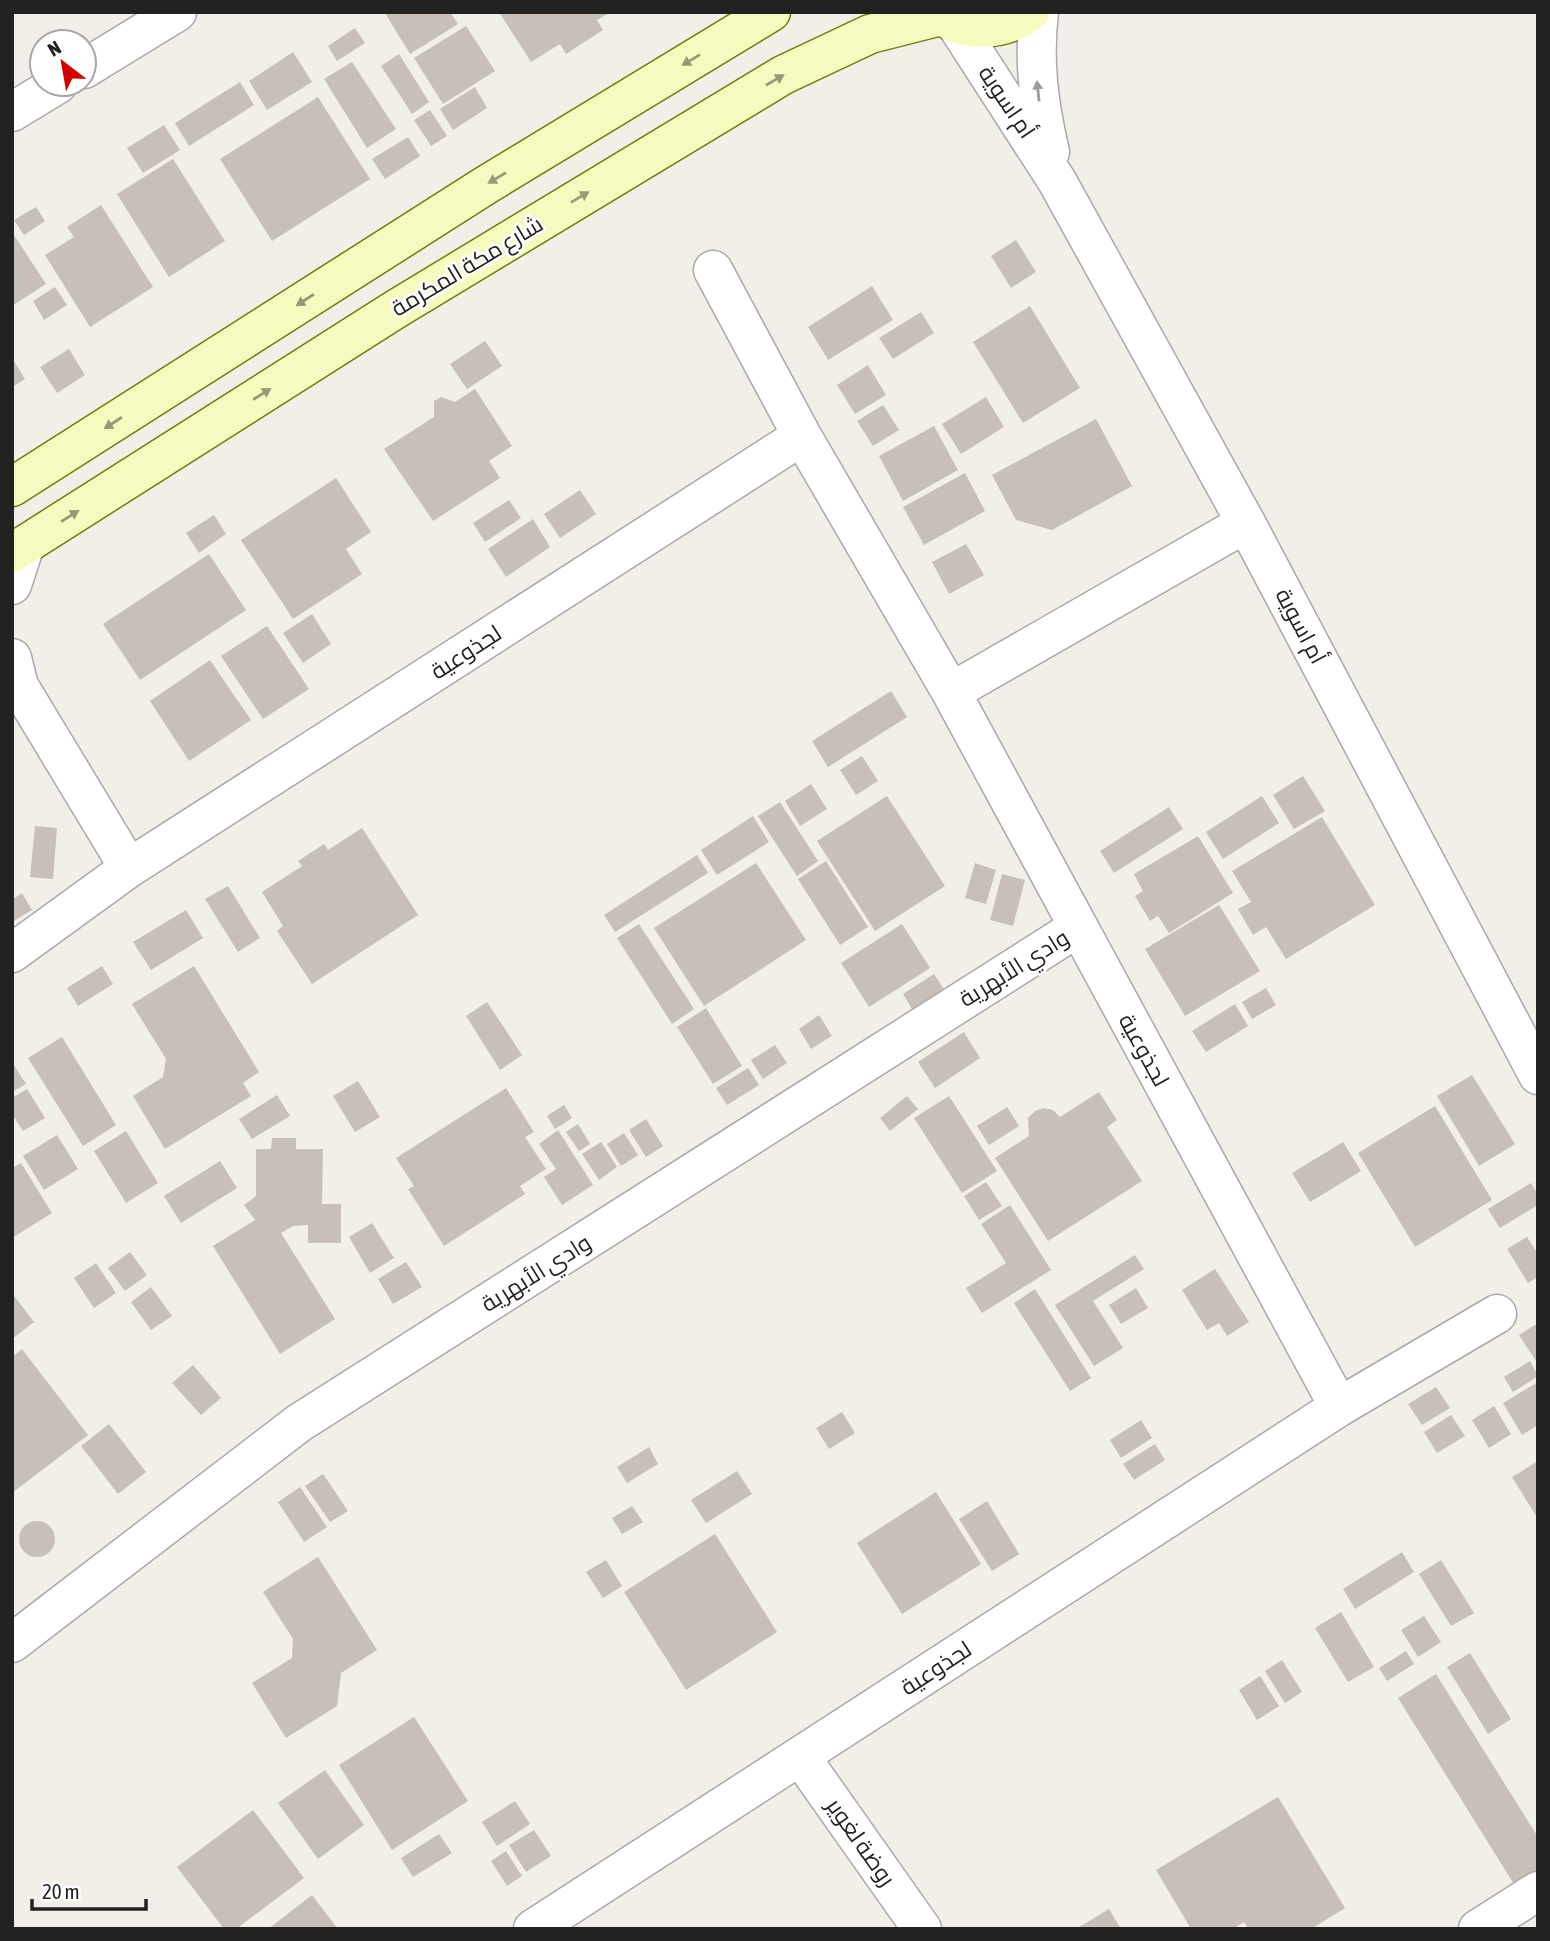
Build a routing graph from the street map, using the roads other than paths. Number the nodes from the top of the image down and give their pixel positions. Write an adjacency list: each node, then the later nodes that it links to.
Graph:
1 (177, 12): 6 (street)
2 (771, 12): 12 (main road, one-way to 12)
3 (1031, 12): 5 (main road)
4 (1039, 12): 9 (street, أم اسوية, one-way to 4)
5 (944, 17): 9 (street, أم اسوية); 14 (main road, شارع مكة المكرمة, one-way to 5)
6 (98, 60)
7 (35, 98): 8 (street)
8 (12, 112)
9 (1057, 181): 13 (street, أم اسوية)
10 (713, 270): 11 (street, لجذوعية)
11 (802, 436): 17 (street, لجذوعية); 18 (street, لجذوعية)
12 (12, 487)
13 (1246, 523): 17 (street); 21 (street, أم اسوية)
14 (19, 549): 15 (street)
15 (12, 584)
16 (14, 675): 18 (street)
17 (951, 692): 19 (street, لجذوعية)
18 (129, 868): 20 (street, لجذوعية)
19 (1077, 928): 23 (street, لجذوعية); 24 (street, وادي الأبهرية)
20 (12, 953)
21 (1538, 1075)
22 (1497, 1314): 23 (street, لجذوعية)
23 (1339, 1407): 25 (street, لجذوعية)
24 (12, 1643)
25 (800, 1756): 27 (street, لجذوعية); 28 (street, روضة لغوير)
26 (1538, 1891): 29 (street)
27 (533, 1929)
28 (922, 1929)
29 (1478, 1929)

